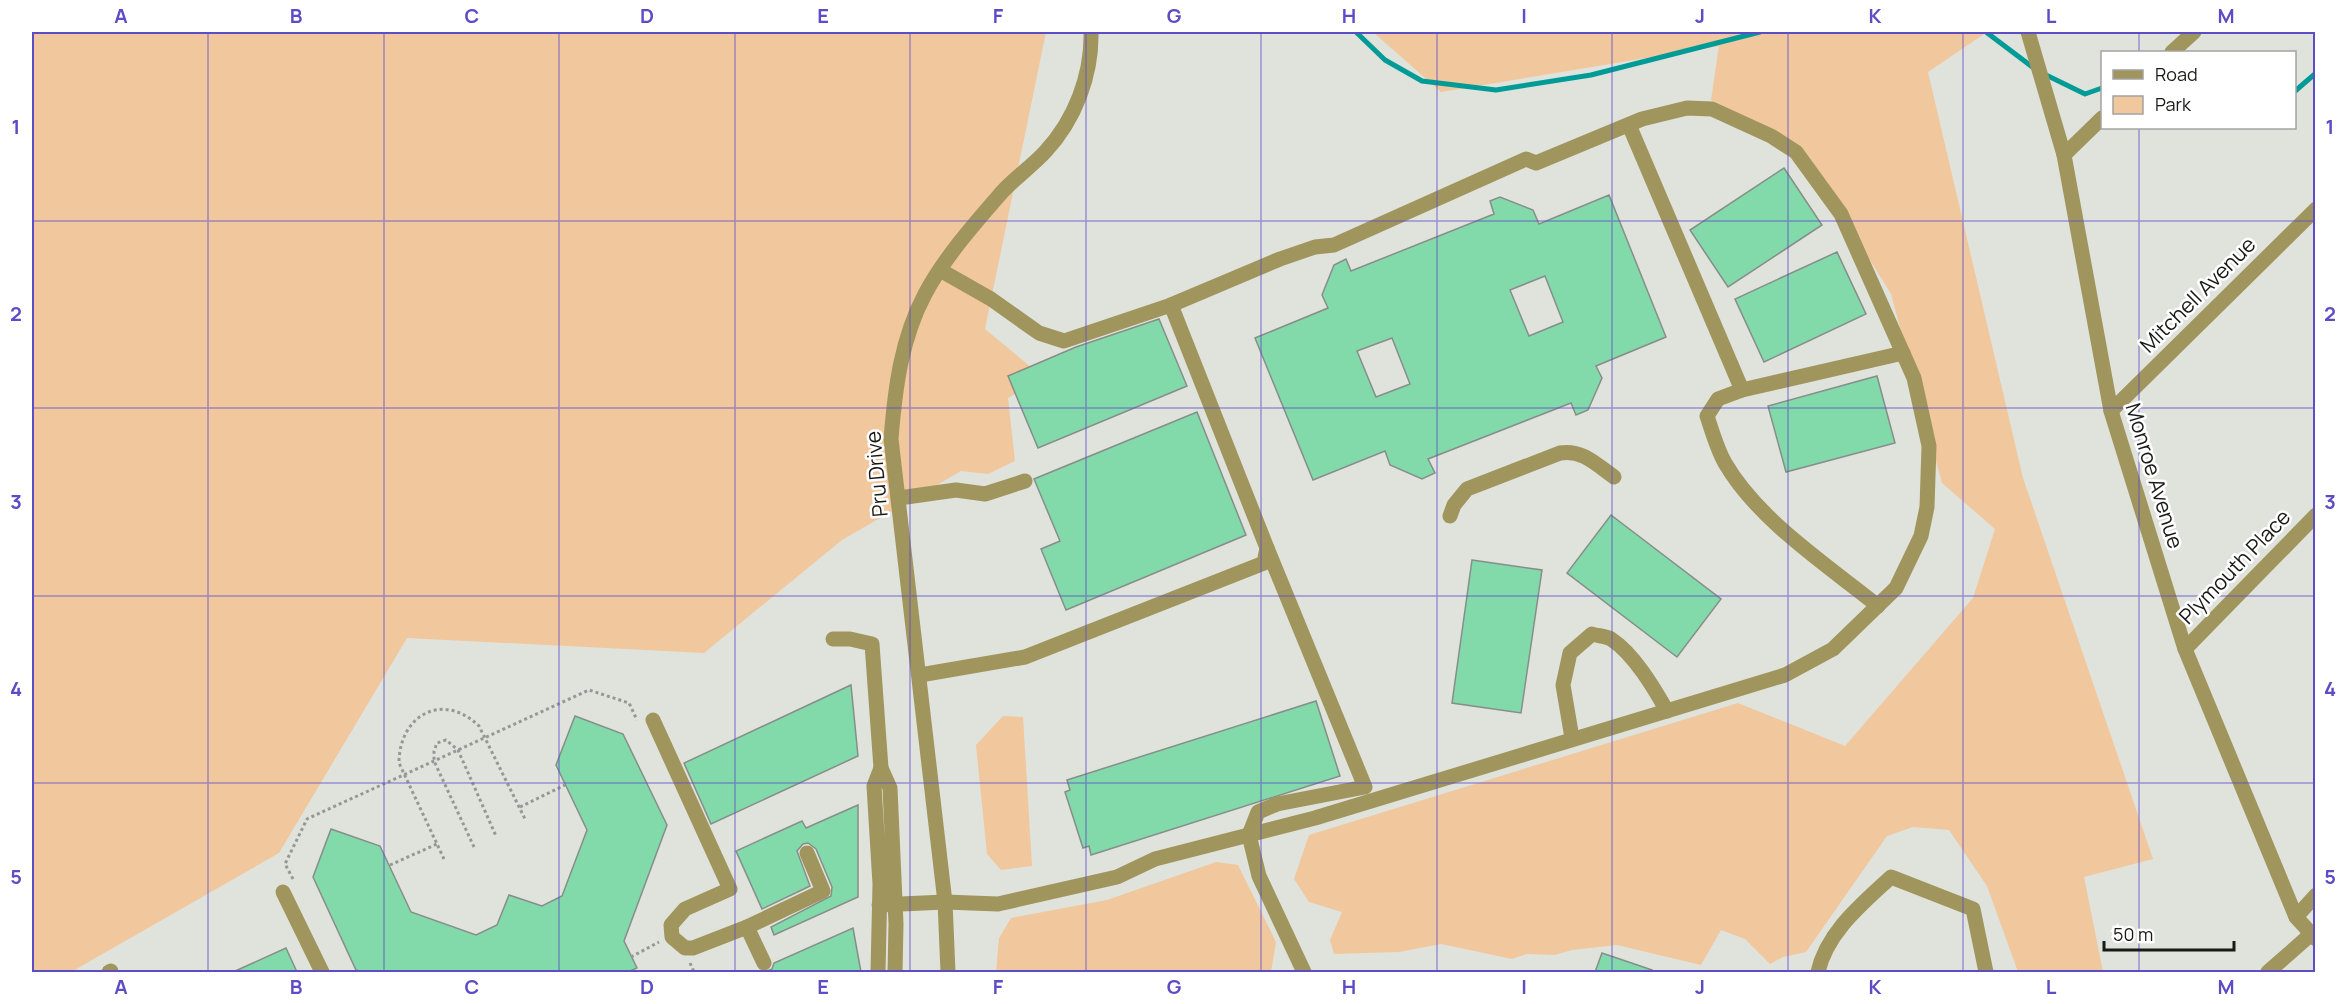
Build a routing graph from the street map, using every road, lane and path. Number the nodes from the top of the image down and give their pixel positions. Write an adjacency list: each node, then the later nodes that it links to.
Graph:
1 (1091, 32): 9 (street, Pru Drive)
2 (2028, 32): 7 (street, Monroe Avenue)
3 (2194, 32): 4 (street)
4 (2173, 51)
5 (2101, 120): 7 (street)
6 (1629, 125): 10 (street); 11 (street); 12 (street)
7 (2064, 155): 13 (street, Monroe Avenue)
8 (2316, 209): 13 (street, Mitchell Avenue)
9 (940, 270): 10 (street); 16 (street, Pru Drive)
10 (1171, 305): 19 (street)
11 (1903, 352): 12 (street); 20 (street)
12 (1742, 390): 20 (street)
13 (2111, 411): 22 (street, Monroe Avenue)
14 (1614, 477): 18 (street)
15 (1025, 481): 16 (street)
16 (899, 498): 23 (street, Pru Drive)
17 (2316, 515): 22 (street, Plymouth Place)
18 (1450, 516)
19 (1267, 548): 23 (street); 35 (street)
20 (1878, 606): 24 (street)
21 (833, 639): 30 (street)
22 (2185, 649): 47 (street, Monroe Avenue)
23 (920, 675): 44 (street, Pru Drive)
24 (1667, 711): 27 (street); 27 (street)
25 (646, 722): 26 (path); 48 (street)
26 (486, 736): 28 (path); 31 (path); 33 (path)
27 (1572, 738): 35 (street)
28 (458, 750): 29 (path); 29 (path); 36 (path)
29 (434, 761): 31 (path); 38 (path)
30 (881, 768): 45 (street); 46 (street)
31 (403, 775): 37 (path); 42 (path)
32 (566, 785): 33 (path)
33 (519, 807): 34 (path)
34 (526, 821)
35 (1250, 835): 44 (street); 59 (street)
36 (496, 836)
37 (437, 844): 40 (path); 41 (path)
38 (474, 846)
39 (807, 853): 48 (street)
40 (444, 859)
41 (390, 865)
42 (289, 889): 54 (street)
43 (2316, 895): 47 (street)
44 (945, 902): 45 (street); 58 (street, Pru Drive)
45 (895, 904): 46 (street); 57 (street)
46 (879, 905): 56 (street)
47 (2296, 917): 49 (street, Monroe Avenue)
48 (747, 927): 53 (street)
49 (2313, 937): 62 (street)
50 (663, 939): 51 (path)
51 (631, 957)
52 (688, 959): 55 (path)
53 (764, 963)
54 (322, 972)
55 (694, 972)
56 (878, 972)
57 (895, 972)
58 (948, 972)
59 (1304, 972)
60 (1818, 972): 61 (street)
61 (1986, 972)
62 (2268, 972)

